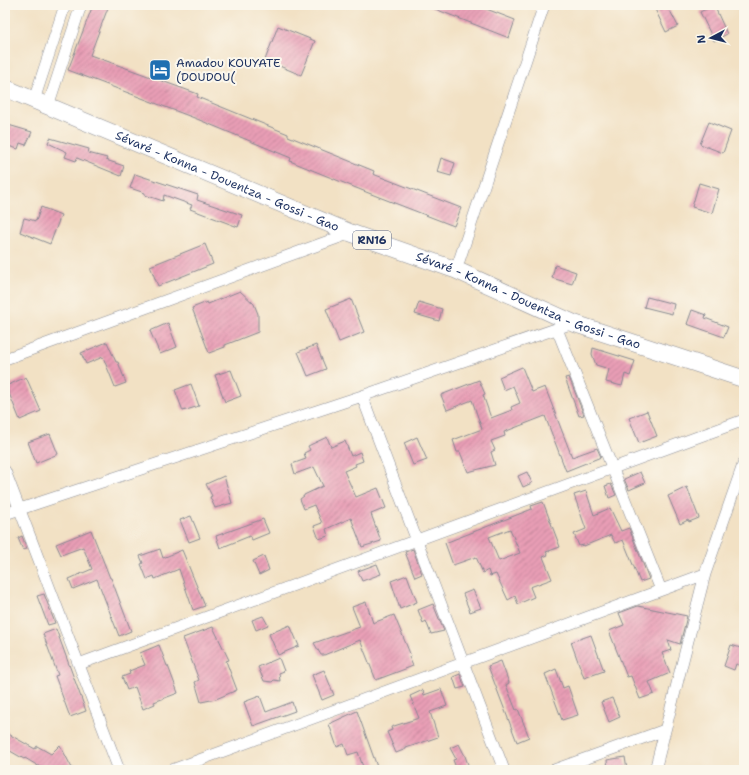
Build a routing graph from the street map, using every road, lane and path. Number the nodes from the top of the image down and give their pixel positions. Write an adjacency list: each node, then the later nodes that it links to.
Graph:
1 (65, 5): 5 (street)
2 (80, 5): 5 (street)
3 (544, 5): 7 (street)
4 (5, 88): 5 (main road, Sévaré - Konna - Douentza - Gossi - Gao / RN16)
5 (41, 103): 6 (main road, Sévaré - Konna - Douentza - Gossi - Gao / RN16)
6 (351, 233): 7 (main road, Sévaré - Konna - Douentza - Gossi - Gao / RN16); 10 (street)
7 (456, 270): 8 (main road, Sévaré - Konna - Douentza - Gossi - Gao / RN16)
8 (573, 323): 9 (street); 11 (main road, Sévaré - Konna - Douentza - Gossi - Gao / RN16)
9 (557, 329): 12 (street); 15 (street)
10 (5, 359)
11 (744, 379)
12 (362, 396): 17 (street); 19 (street)
13 (744, 420): 15 (street)
14 (744, 462): 20 (street)
15 (613, 469): 19 (street); 21 (street)
16 (5, 471): 17 (street)
17 (19, 510): 18 (street); 23 (street)
18 (5, 514)
19 (417, 540): 22 (street); 23 (street)
20 (705, 574): 21 (street); 24 (street)
21 (661, 590): 22 (street)
22 (464, 663): 26 (street); 27 (street)
23 (78, 664): 25 (street)
24 (665, 730): 28 (street); 29 (street)
25 (119, 770)
26 (172, 770)
27 (504, 770)
28 (554, 770)
29 (655, 770)

